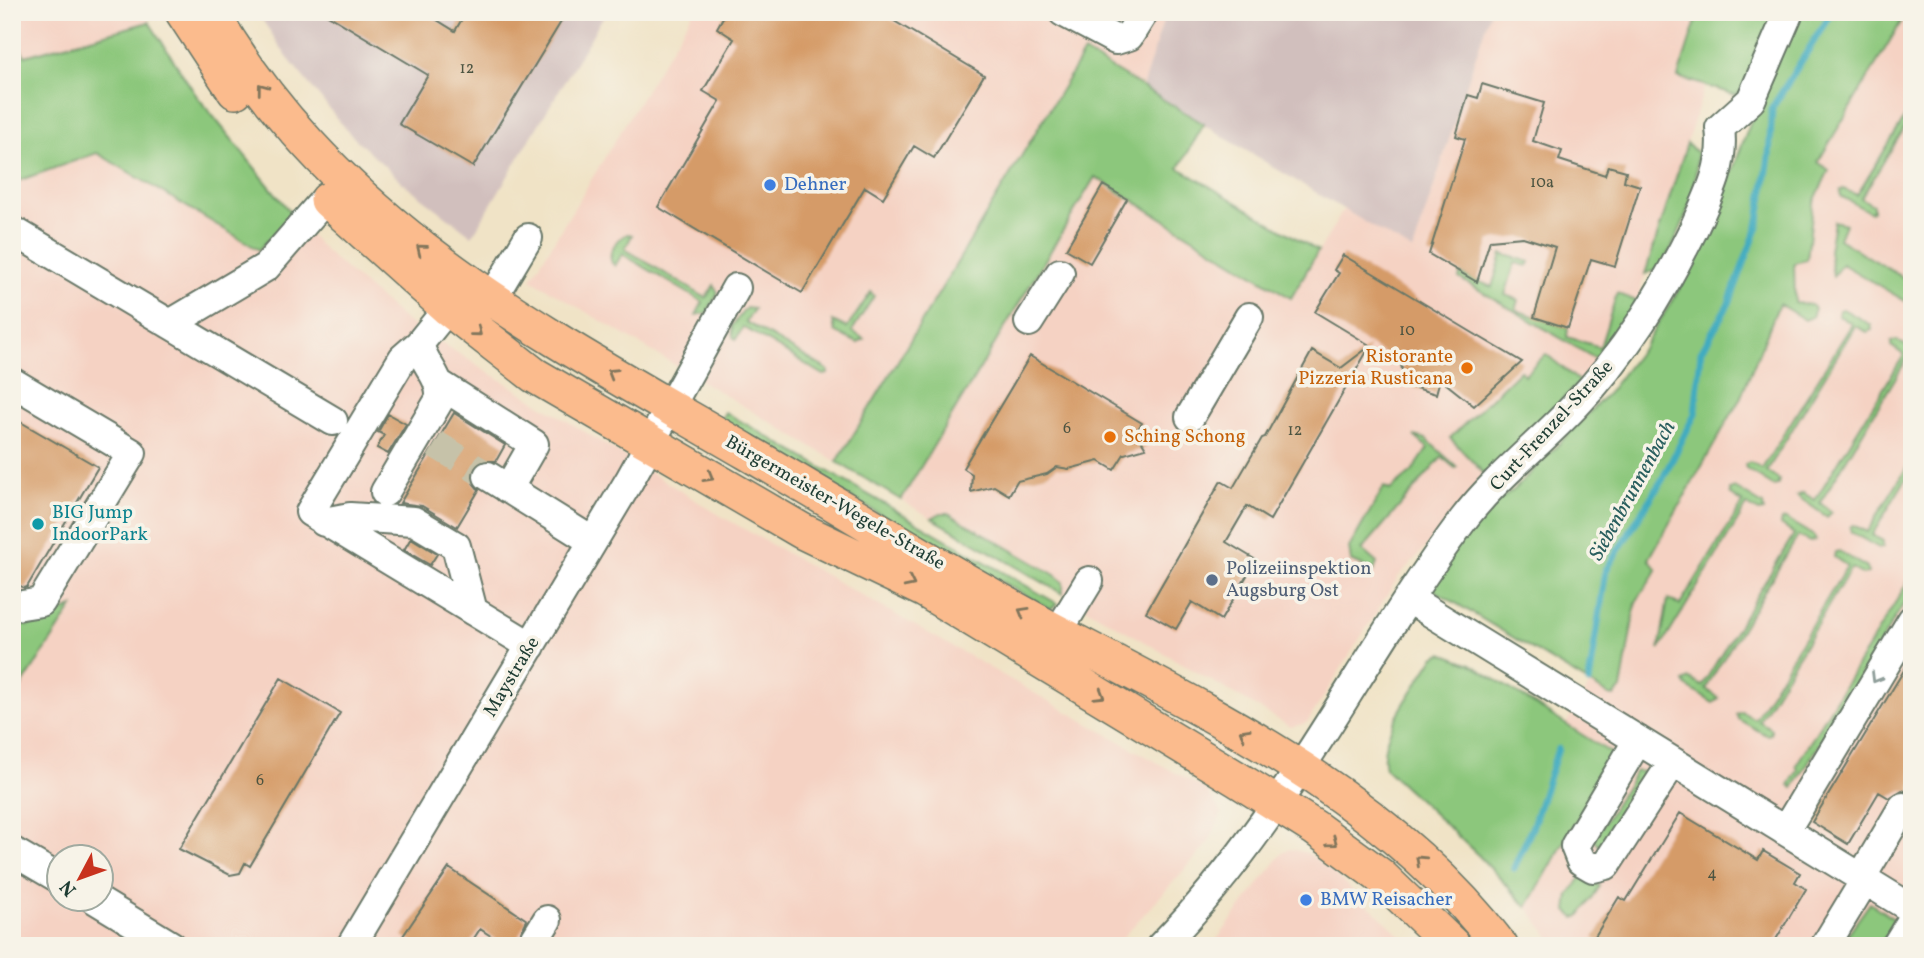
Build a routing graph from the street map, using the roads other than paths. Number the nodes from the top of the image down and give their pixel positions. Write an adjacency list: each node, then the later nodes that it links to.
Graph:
1 (183, 12): 6 (main road, Bürgermeister-Wegele-Straße)
2 (211, 12): 11 (main road, Bürgermeister-Wegele-Straße, one-way to 2)
3 (1063, 12): 4 (street)
4 (1144, 12)
5 (1789, 12): 27 (street, Curt-Frenzel-Straße)
6 (326, 198): 12 (main road, Bürgermeister-Wegele-Straße); 15 (street)
7 (12, 230): 15 (street)
8 (528, 239): 11 (street)
9 (1059, 272): 14 (street)
10 (736, 288): 19 (street, Maystraße)
11 (491, 300): 19 (main road, Bürgermeister-Wegele-Straße, one-way to 11)
12 (448, 308): 16 (street); 22 (main road, Bürgermeister-Wegele-Straße, one-way to 22)
13 (1249, 317): 20 (street)
14 (1029, 322)
15 (170, 324): 21 (street)
16 (419, 344): 18 (street); 24 (street)
17 (12, 382): 28 (street)
18 (441, 385): 23 (street); 25 (street)
19 (671, 408): 22 (street, Maystraße); 32 (main road, Bürgermeister-Wegele-Straße, one-way to 19)
20 (1190, 417)
21 (333, 421)
22 (650, 443): 25 (street, Maystraße); 32 (main road, Bürgermeister-Wegele-Straße, one-way to 32)
23 (384, 492)
24 (324, 522): 29 (street); 29 (street)
25 (592, 541): 31 (street, Maystraße)
26 (1089, 581): 32 (street)
27 (1409, 599): 33 (street); 35 (street, Curt-Frenzel-Straße)
28 (12, 603)
29 (473, 611): 31 (street)
30 (1912, 620): 38 (street, one-way to 38)
31 (531, 646): 47 (street, Maystraße)
32 (1050, 646): 35 (main road, Bürgermeister-Wegele-Straße, one-way to 32); 36 (main road, Bürgermeister-Wegele-Straße, one-way to 36)
33 (1638, 740): 34 (street); 34 (street)
34 (1674, 762): 38 (street)
35 (1303, 769): 36 (street, Curt-Frenzel-Straße); 51 (main road, Bürgermeister-Wegele-Straße, one-way to 35)
36 (1276, 804): 49 (street, Curt-Frenzel-Straße); 50 (main road, Bürgermeister-Wegele-Straße, one-way to 50)
37 (1903, 807): 41 (street)
38 (1792, 835): 41 (street)
39 (14, 855): 40 (street)
40 (46, 872)
41 (1863, 879): 42 (street); 52 (street)
42 (1912, 909)
43 (116, 912): 46 (street)
44 (547, 920): 48 (street)
45 (1912, 920): 53 (street)
46 (172, 946)
47 (351, 946)
48 (531, 946)
49 (1161, 946)
50 (1453, 946)
51 (1500, 946)
52 (1825, 946)
53 (1896, 946)

